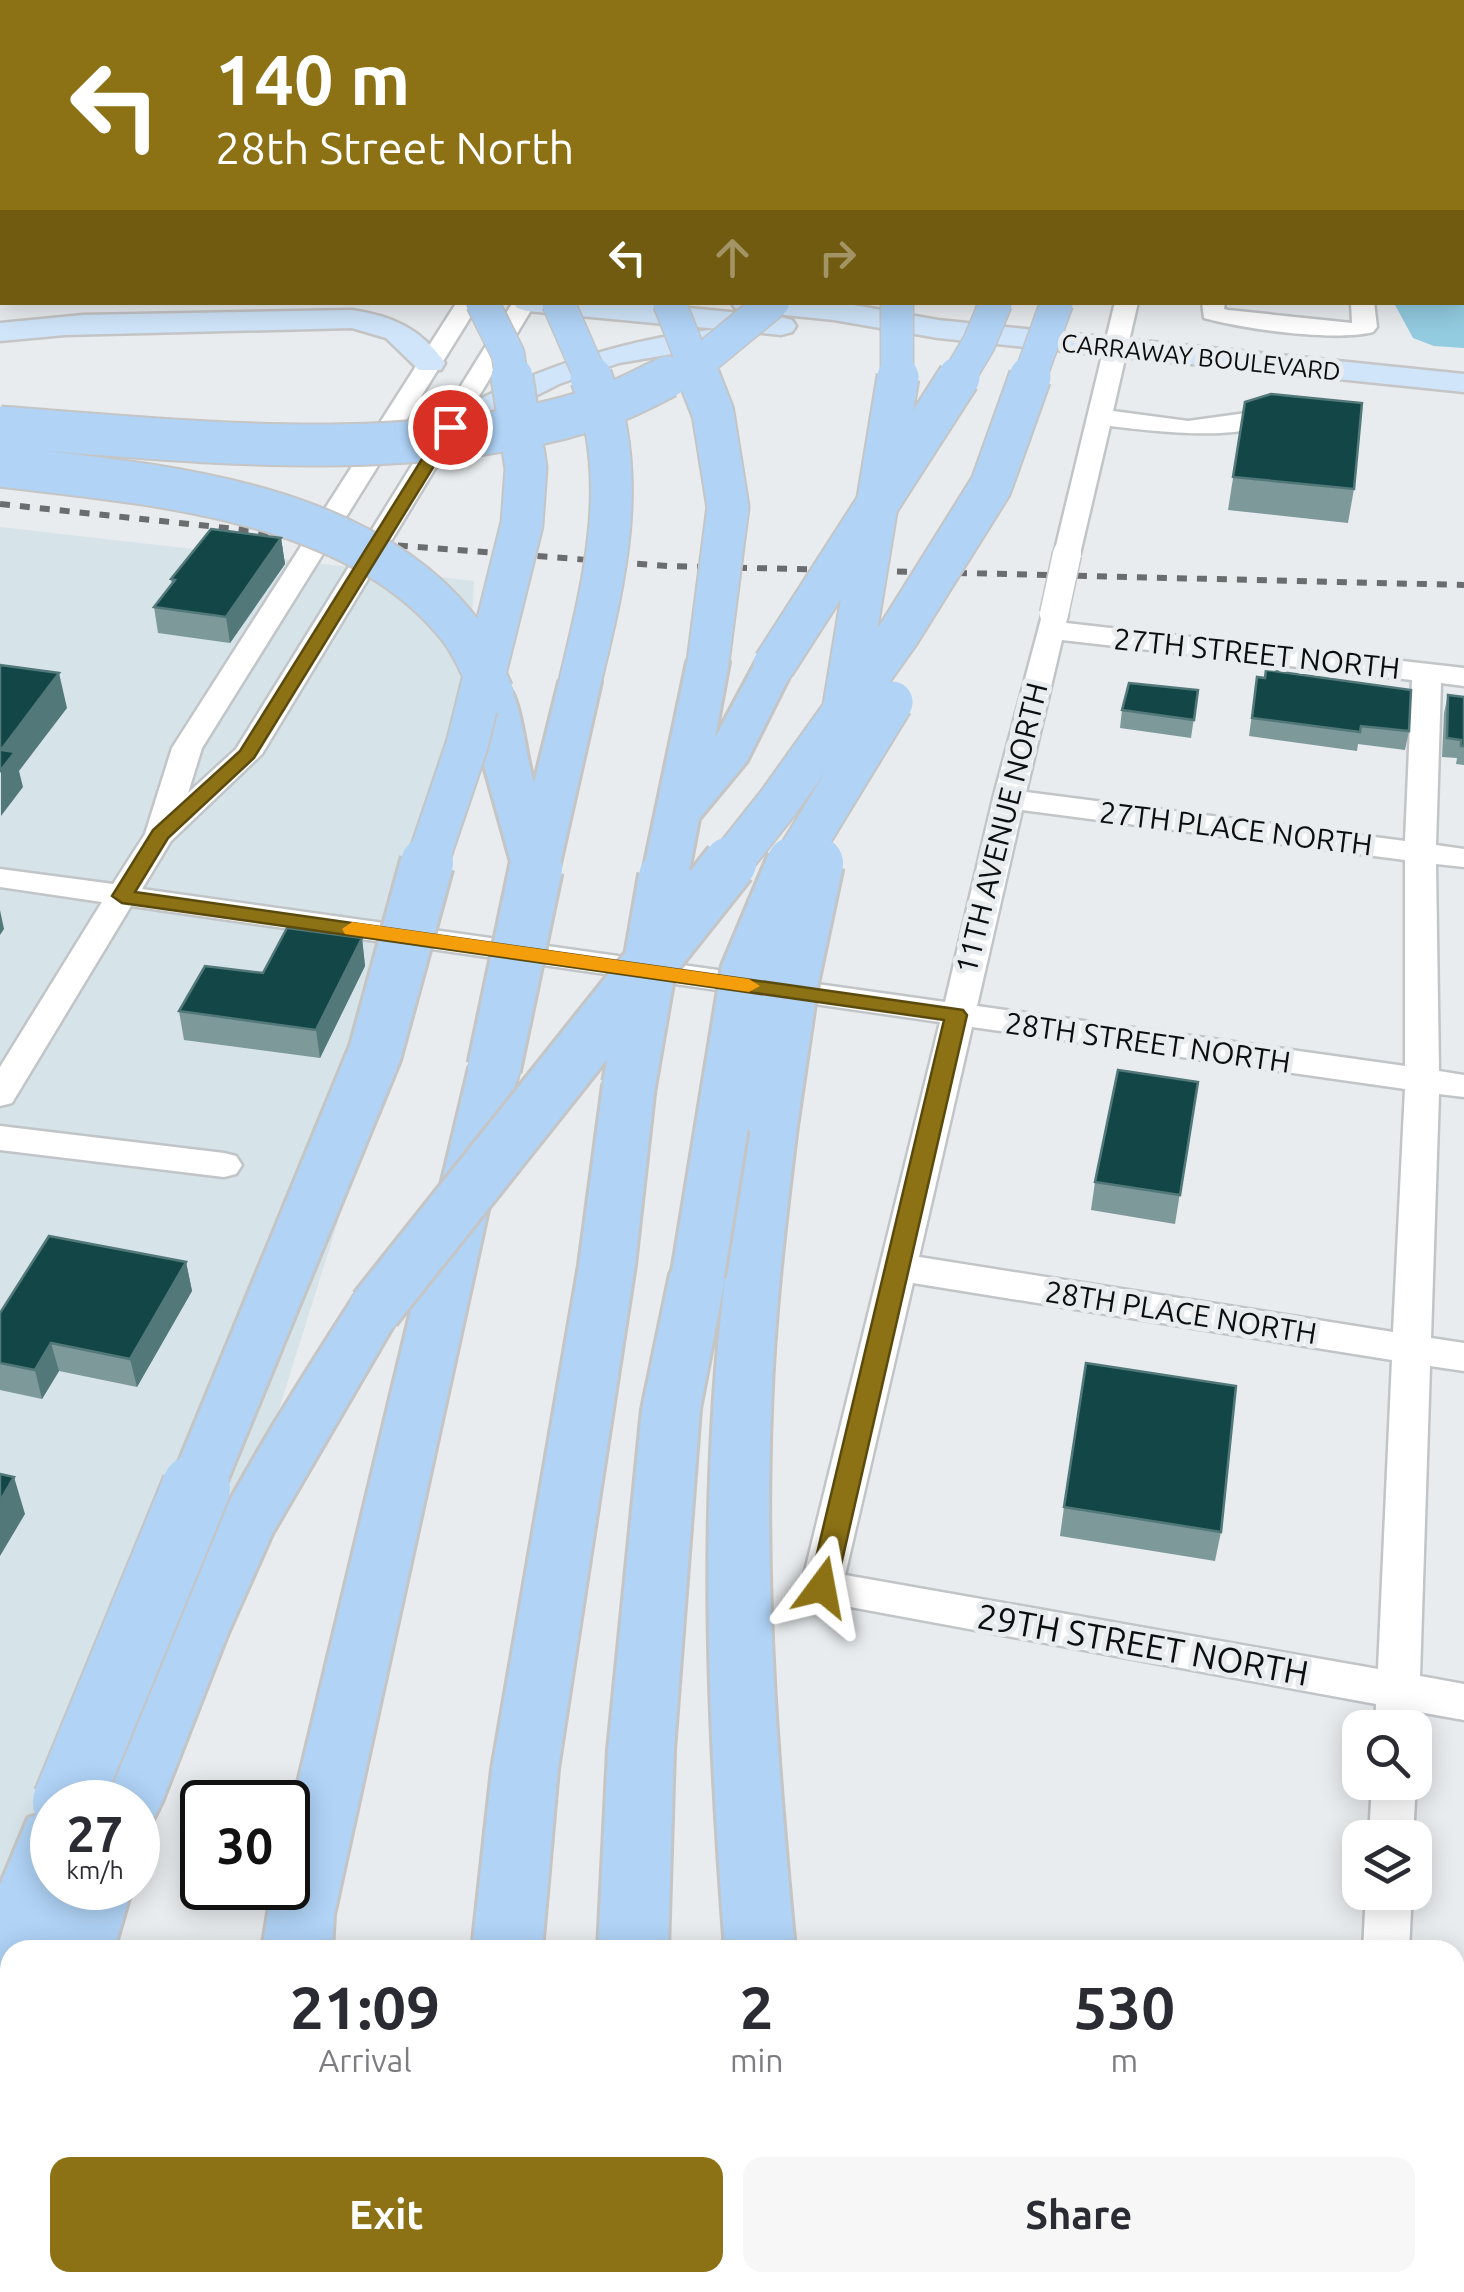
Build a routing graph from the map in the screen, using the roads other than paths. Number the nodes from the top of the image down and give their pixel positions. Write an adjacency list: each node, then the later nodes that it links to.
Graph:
1 (49, 305): 18 (main road)
2 (302, 305): 19 (main road)
3 (468, 305): 24 (street)
4 (484, 305): 54 (highway, bridge)
5 (524, 305): 29 (street)
6 (558, 305): 21 (main road, CARRAWAY BOULEVARD)
7 (559, 305): 39 (highway, bridge)
8 (671, 305): 35 (highway, bridge)
9 (770, 305): 28 (highway, bridge)
10 (775, 305): 20 (main road, CARRAWAY BOULEVARD)
11 (897, 305): 64 (highway, bridge)
12 (995, 305): 35 (highway, bridge)
13 (1056, 305): 55 (highway, bridge)
14 (1086, 305): 63 (highway, bridge)
15 (1126, 305): 23 (street, 11TH AVENUE NORTH)
16 (1213, 305): 17 (street)
17 (1362, 305)
18 (0, 310)
19 (54, 326): 22 (main road); 24 (main road)
20 (938, 329): 21 (main road, CARRAWAY BOULEVARD); 23 (main road, CARRAWAY BOULEVARD)
21 (823, 330): 29 (main road)
22 (0, 332)
23 (1116, 348): 25 (main road, CARRAWAY BOULEVARD); 26 (street, 11TH AVENUE NORTH)
24 (430, 363): 36 (street)
25 (1464, 383)
26 (1100, 417): 27 (street); 31 (street, 11TH AVENUE NORTH, bridge)
27 (1260, 418)
28 (0, 427)
29 (450, 427): 36 (street)
30 (0, 466): 39 (highway, bridge)
31 (1052, 622): 32 (street, 27TH STREET NORTH); 34 (street, 11TH AVENUE NORTH)
32 (1427, 672): 33 (street, 27TH STREET NORTH); 37 (street)
33 (1464, 677)
34 (1008, 799): 37 (street, 27TH PLACE NORTH); 42 (street, 11TH AVENUE NORTH)
35 (677, 818): 62 (highway, bridge)
36 (160, 834): 41 (street)
37 (1420, 852): 38 (street, 27TH PLACE NORTH); 43 (street)
38 (1464, 858)
39 (536, 868): 61 (highway, bridge)
40 (0, 878): 41 (street, 28TH STREET NORTH)
41 (122, 896): 42 (street, 28TH STREET NORTH); 45 (street)
42 (956, 1015): 43 (street, 28TH STREET NORTH); 48 (street, 11TH AVENUE NORTH)
43 (1422, 1080): 44 (street, 28TH STREET NORTH); 49 (street)
44 (1464, 1086)
45 (0, 1095)
46 (0, 1138): 47 (street)
47 (224, 1165)
48 (898, 1267): 49 (street, 28TH PLACE NORTH); 51 (street, 11TH AVENUE NORTH)
49 (1411, 1348): 50 (street, 28TH PLACE NORTH); 53 (street)
50 (1464, 1357)
51 (822, 1587): 53 (street, 29TH STREET NORTH)
52 (1464, 1702): 53 (street, 29TH STREET NORTH)
53 (1398, 1709)
54 (76, 1780)
55 (137, 1780)
56 (30, 1895): 59 (highway)
57 (91, 1910): 60 (highway)
58 (1388, 1910): 65 (street)
59 (12, 1940)
60 (82, 1940)
61 (299, 1940)
62 (509, 1940)
63 (633, 1940)
64 (759, 1940)
65 (1387, 1940)

